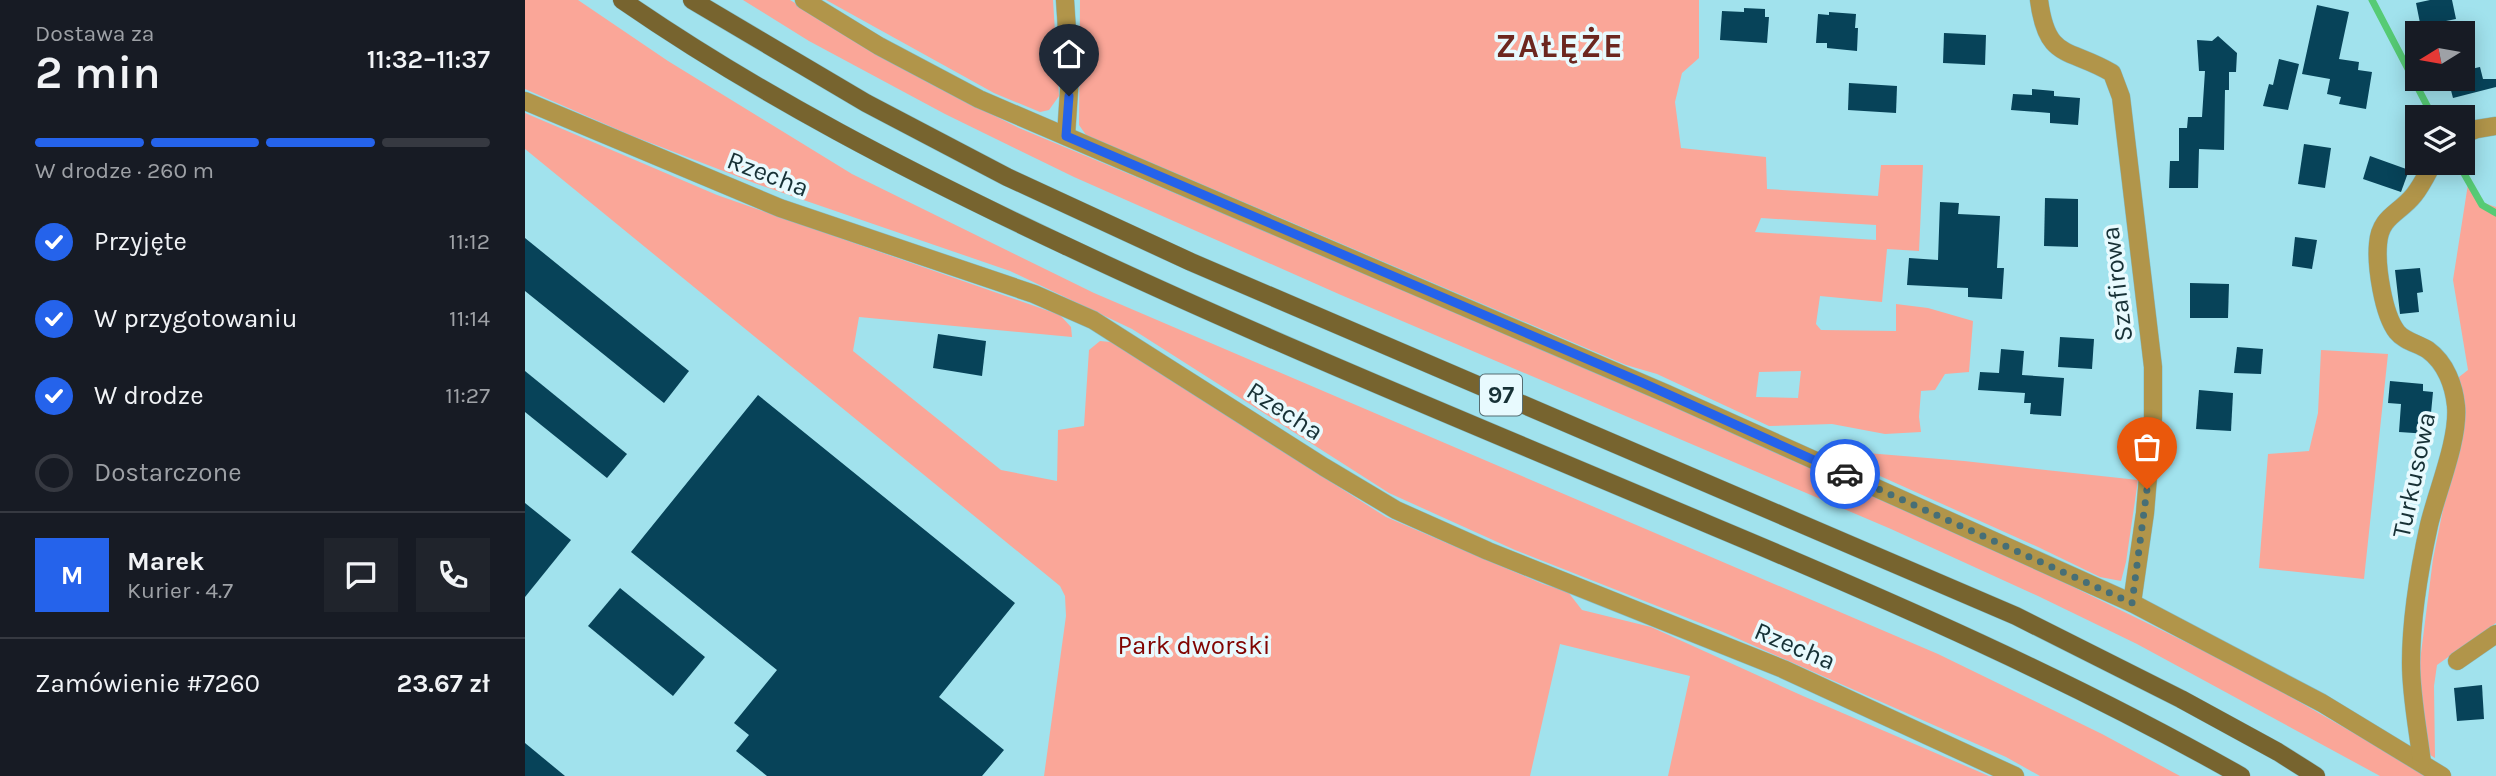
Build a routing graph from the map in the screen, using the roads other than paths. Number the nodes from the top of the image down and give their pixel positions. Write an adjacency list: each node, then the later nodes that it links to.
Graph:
1 (622, 0): 16 (main road, 97)
2 (692, 0): 17 (main road, 97)
3 (804, 0): 9 (street)
4 (1065, 0): 9 (street)
5 (2039, 0): 11 (street, Szafirowa)
6 (525, 101): 15 (street, Rzecha)
7 (2496, 127): 8 (street)
8 (2475, 130)
9 (1066, 136): 11 (street)
10 (2426, 175): 14 (street, Turkusowa)
11 (2132, 603): 14 (street)
12 (2496, 634): 13 (street)
13 (2457, 661)
14 (2422, 763): 18 (street)
15 (2015, 776)
16 (2241, 776)
17 (2316, 776)
18 (2442, 776)

